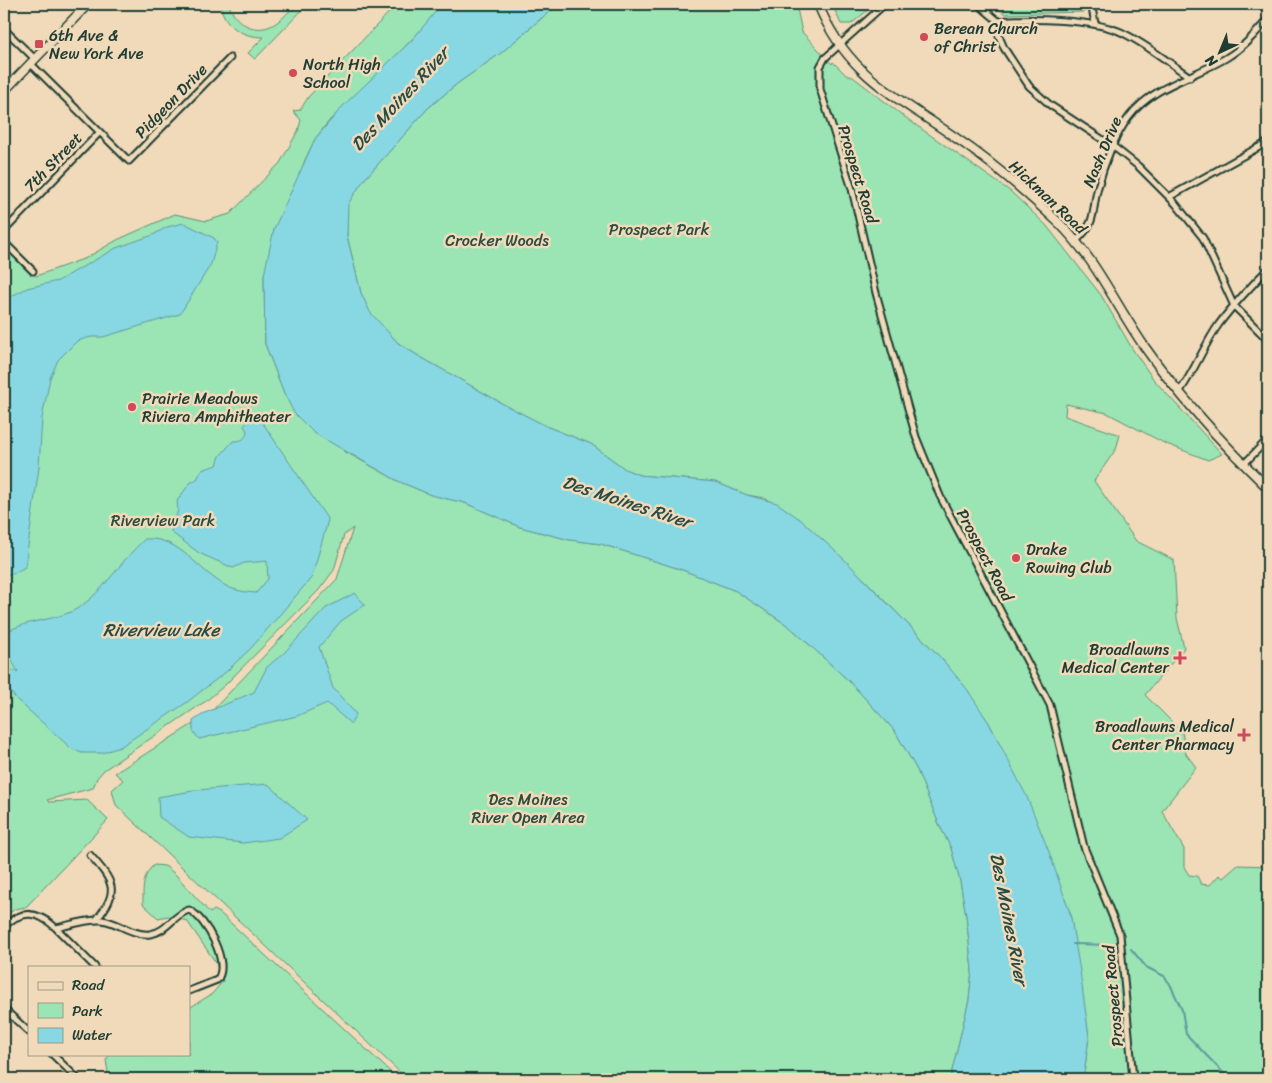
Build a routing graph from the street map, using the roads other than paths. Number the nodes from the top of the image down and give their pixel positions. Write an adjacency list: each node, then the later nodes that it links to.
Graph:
1 (88, 4): 12 (main road)
2 (818, 4): 10 (main road, Hickman Road)
3 (885, 4): 10 (street, Prospect Road)
4 (978, 4): 7 (street)
5 (1091, 4): 8 (street)
6 (1268, 19): 13 (street, Nash Drive)
7 (998, 21): 8 (street); 17 (street)
8 (1095, 23): 13 (street)
9 (4, 29): 12 (street)
10 (839, 45): 20 (main road, Hickman Road); 40 (street, Prospect Road)
11 (230, 58): 15 (street, Pidgeon Drive)
12 (32, 61): 14 (main road); 15 (street)
13 (1190, 77): 17 (street, Nash Drive)
14 (4, 91)
15 (100, 132): 19 (street, 7th Street)
16 (1268, 142): 18 (street)
17 (1114, 147): 18 (street); 20 (street, Nash Drive)
18 (1169, 198): 24 (street)
19 (4, 231)
20 (1076, 241): 26 (main road, Hickman Road)
21 (4, 242): 23 (street)
22 (1268, 269): 24 (street)
23 (33, 271)
24 (1234, 306): 25 (street); 26 (street)
25 (1268, 340)
26 (1180, 391): 28 (main road, Hickman Road)
27 (1268, 439): 28 (street)
28 (1244, 464): 29 (main road, Hickman Road)
29 (1268, 488)
30 (90, 855): 31 (street)
31 (96, 920): 33 (street); 35 (street)
32 (4, 927): 33 (street)
33 (56, 928): 34 (street)
34 (94, 966)
35 (190, 991)
36 (4, 1008): 37 (street)
37 (28, 1031)
38 (54, 1056): 39 (street)
39 (78, 1079)
40 (1133, 1079)

